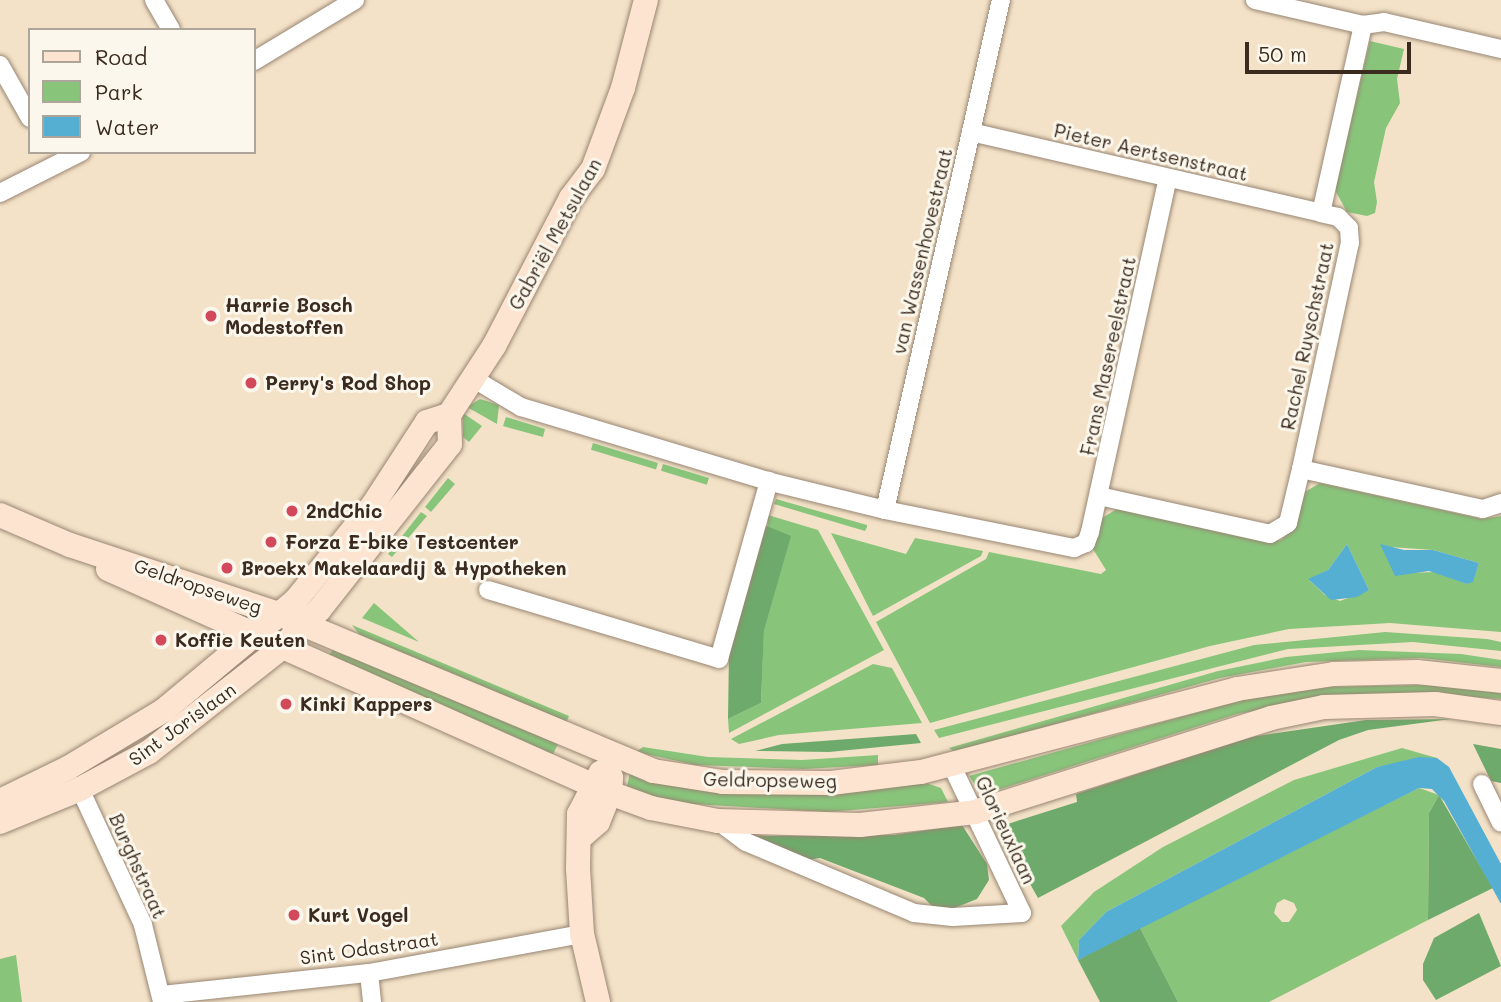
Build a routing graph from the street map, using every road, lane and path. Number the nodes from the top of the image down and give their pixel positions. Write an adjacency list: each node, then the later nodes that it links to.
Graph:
1 (154, 0): 7 (street)
2 (355, 0): 9 (street)
3 (646, 0): 18 (main road, Gabriël Metsulaan)
4 (1001, 0): 12 (street, van Wassenhovestraat)
5 (1255, 0): 6 (street)
6 (1363, 25): 8 (street); 17 (street, Rachel Ruyschstraat)
7 (170, 28)
8 (1501, 50)
9 (256, 60)
10 (0, 65): 11 (street)
11 (28, 114)
12 (971, 132): 15 (street, Pieter Aertsenstraat); 24 (street, van Wassenhovestraat)
13 (71, 154): 14 (street)
14 (52, 158): 16 (street)
15 (1168, 178): 17 (street, Pieter Aertsenstraat); 22 (street, Frans Masereelstraat)
16 (0, 193)
17 (1321, 213): 20 (street, Rachel Ruyschstraat)
18 (474, 379): 19 (main road, Gabriël Metsulaan); 21 (street)
19 (449, 415): 28 (main road, Gabriël Metsulaan); 29 (main road)
20 (1301, 468): 22 (street); 23 (street)
21 (769, 481): 24 (street); 27 (street)
22 (1099, 496): 24 (street, Frans Masereelstraat)
23 (1501, 503)
24 (885, 510)
25 (0, 516): 26 (main road, Geldropseweg)
26 (70, 545): 28 (main road, Geldropseweg); 30 (main road, Geldropseweg)
27 (488, 590)
28 (276, 612): 29 (main road, Geldropseweg); 30 (main road, Sint Jorislaan)
29 (304, 625): 31 (main road, Sint Jorislaan); 34 (main road, Geldropseweg)
30 (253, 636): 31 (main road, Geldropseweg); 39 (main road, Sint Jorislaan)
31 (281, 648): 37 (main road, Sint Jorislaan); 38 (main road, Geldropseweg)
32 (1501, 681): 35 (main road, Geldropseweg)
33 (1501, 713): 40 (main road, Geldropseweg)
34 (612, 755): 35 (main road, Geldropseweg); 38 (main road)
35 (952, 766): 40 (street, Glorieuxlaan)
36 (1482, 784): 43 (street)
37 (80, 789): 42 (main road, Sint Jorislaan); 47 (street, Burghstraat)
38 (601, 789): 41 (main road, Geldropseweg); 45 (main road)
39 (0, 801)
40 (975, 812): 41 (main road, Geldropseweg); 44 (street, Glorieuxlaan)
41 (718, 821): 44 (street, Geldropseweg)
42 (0, 822)
43 (1501, 823)
44 (1022, 913)
45 (582, 934): 46 (street, Sint Odastraat); 49 (main road)
46 (369, 973): 47 (street, Sint Odastraat); 48 (street)
47 (162, 998)
48 (372, 1002)
49 (598, 1002)

